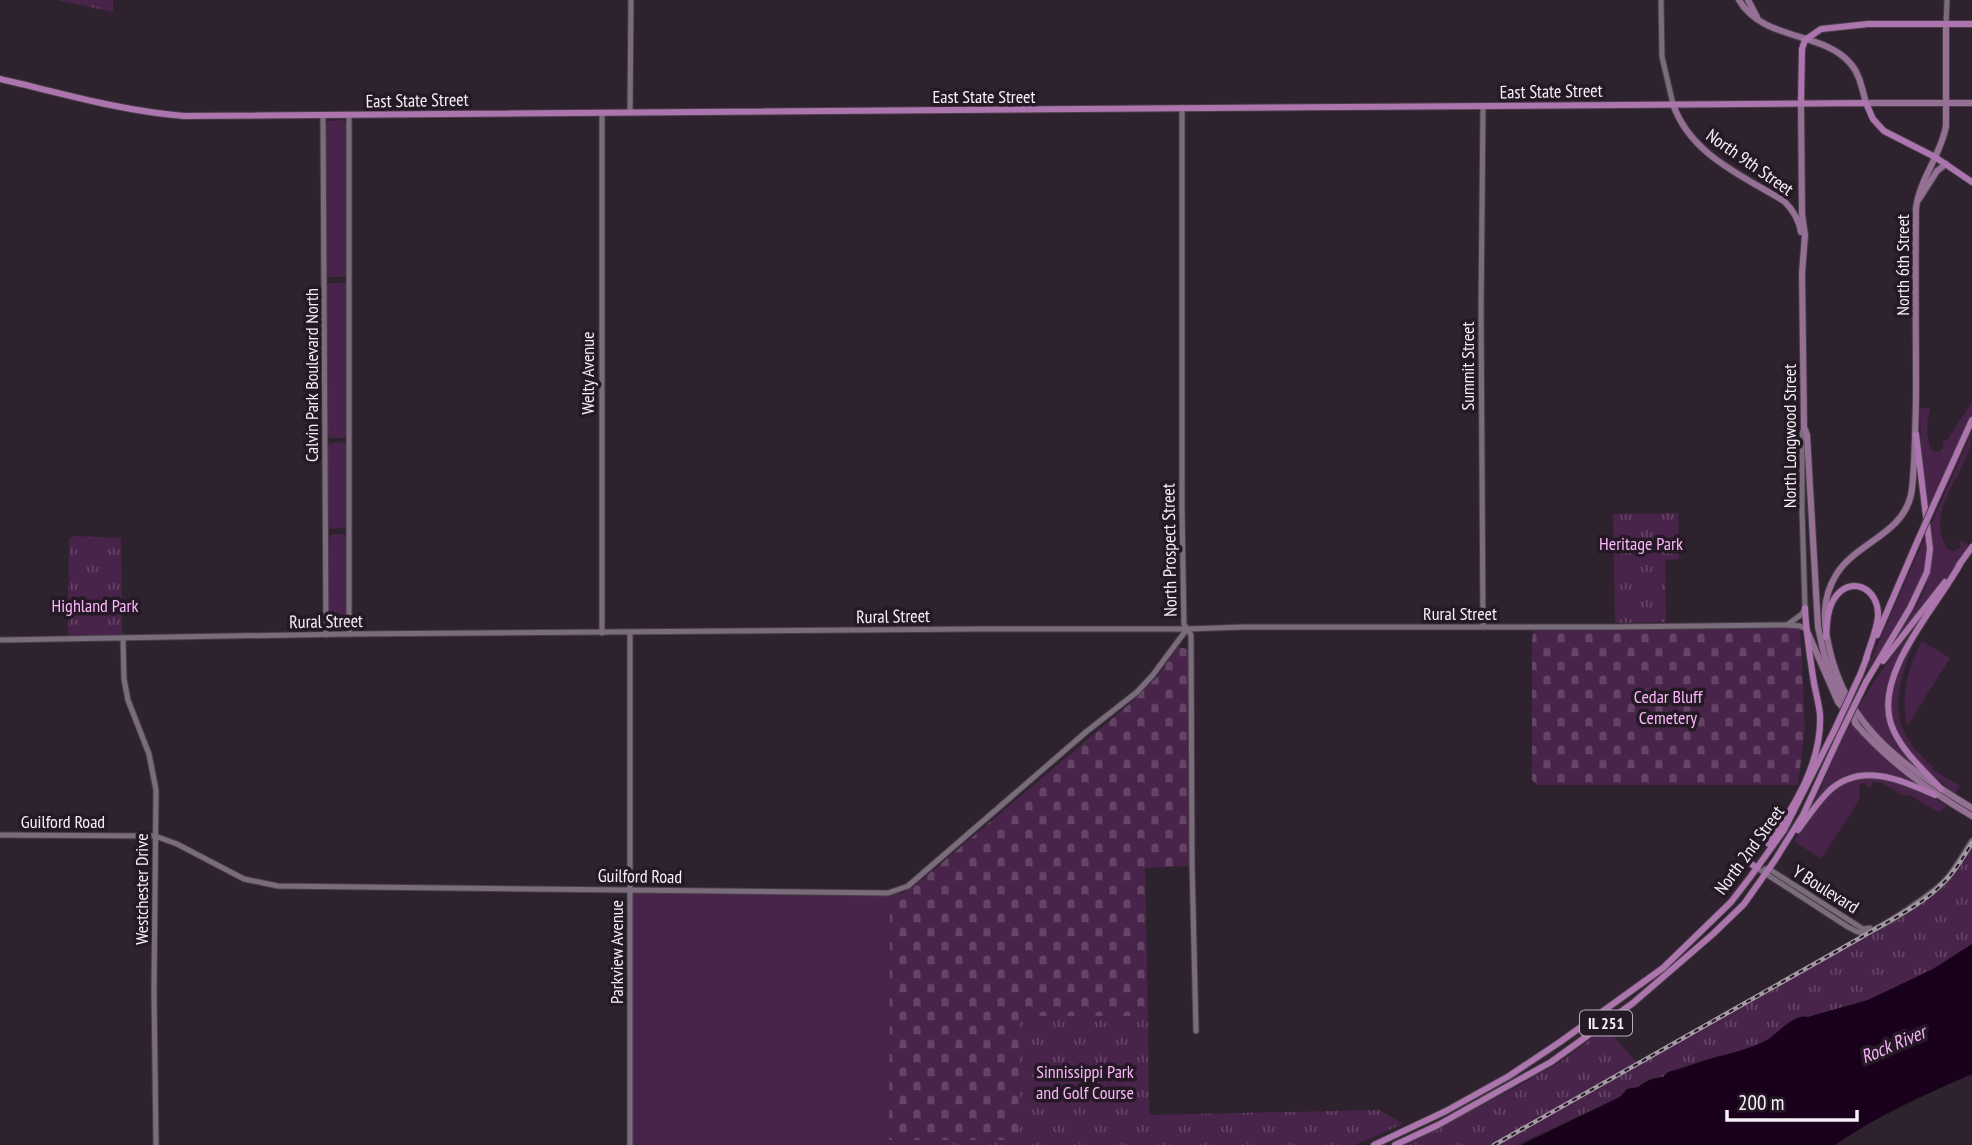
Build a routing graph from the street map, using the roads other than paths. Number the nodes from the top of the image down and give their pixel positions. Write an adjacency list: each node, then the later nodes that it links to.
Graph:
1 (631, 0): 18 (street)
2 (1661, 0): 15 (street)
3 (1739, 0): 6 (main road)
4 (1748, 0): 6 (main road)
5 (1947, 0): 7 (street)
6 (1758, 18): 9 (main road)
7 (1947, 24): 8 (main road); 9 (main road); 13 (main road, North 6th Street)
8 (1972, 24)
9 (1805, 40): 11 (main road); 12 (main road)
10 (0, 79): 20 (main road, East State Street)
11 (1801, 103): 12 (main road, East State Street); 15 (main road, East State Street); 27 (main road, North Longwood Street)
12 (1866, 103): 13 (main road, East State Street); 22 (main road)
13 (1946, 103): 14 (main road, East State Street); 22 (main road, North 6th Street)
14 (1972, 103)
15 (1673, 104): 16 (main road, East State Street); 26 (main road, North 9th Street)
16 (1483, 106): 17 (main road, East State Street); 35 (street, Summit Street)
17 (1182, 108): 18 (main road, East State Street); 36 (street, North Prospect Street)
18 (630, 112): 19 (main road, East State Street)
19 (602, 113): 21 (main road, East State Street); 39 (street, Welty Avenue)
20 (323, 116): 21 (main road, East State Street); 41 (street, Calvin Park Boulevard North)
21 (349, 116): 40 (street)
22 (1935, 157): 23 (main road); 25 (main road, North 6th Street)
23 (1946, 164): 24 (main road); 25 (main road)
24 (1972, 182)
25 (1916, 204): 30 (main road, North 6th Street)
26 (1802, 247): 27 (main road, North Longwood Street)
27 (1803, 265): 29 (main road, North Longwood Street)
28 (1972, 420): 45 (main road, North 2nd Street / IL 251, bridge)
29 (1804, 427): 33 (street, North Longwood Street); 47 (main road)
30 (1916, 434): 42 (main road, North 6th Street); 46 (main road)
31 (1972, 547): 32 (main road, North 2nd Street / IL 251)
32 (1960, 564): 46 (main road, North 2nd Street / IL 251); 49 (main road)
33 (1805, 608): 34 (street); 37 (main road)
34 (1787, 625): 35 (street, Rural Street); 37 (street, Rural Street)
35 (1483, 627): 36 (street, Rural Street)
36 (1187, 629): 38 (street, Rural Street); 59 (street, Guilford Road); 61 (street, North Prospect Street)
37 (1806, 629): 47 (main road); 51 (main road)
38 (630, 632): 39 (street, Rural Street); 59 (street, Parkview Avenue)
39 (602, 633): 40 (street, Rural Street)
40 (349, 634): 41 (street, Rural Street)
41 (326, 635): 43 (street, Rural Street)
42 (1826, 637): 45 (main road); 49 (main road, North 6th Street)
43 (123, 638): 44 (street, Rural Street); 55 (street, Westchester Drive)
44 (0, 640)
45 (1866, 659): 48 (main road, North 2nd Street / IL 251, bridge)
46 (1866, 682): 48 (main road, North 2nd Street / IL 251, bridge)
47 (1857, 725): 50 (main road)
48 (1837, 733): 57 (main road, North 2nd Street / IL 251); 58 (main road, North 2nd Street / IL 251)
49 (1941, 789): 52 (main road, North 6th Street)
50 (1935, 795): 53 (main road); 57 (main road)
51 (1794, 802): 58 (main road); 58 (main road)
52 (1972, 808)
53 (1972, 816)
54 (0, 835): 55 (street, Guilford Road)
55 (155, 836): 59 (street, Guilford Road); 62 (street, Westchester Drive)
56 (1972, 841): 60 (street)
57 (1775, 860): 58 (main road, North 2nd Street / IL 251)
58 (1764, 870): 60 (street, Y Boulevard); 60 (street, Y Boulevard); 64 (main road, North 2nd Street / IL 251); 65 (main road, North 2nd Street / IL 251)
59 (629, 890): 63 (street, Parkview Avenue)
60 (1877, 928)
61 (1196, 1031)
62 (156, 1145)
63 (630, 1145)
64 (1374, 1145)
65 (1395, 1145)

